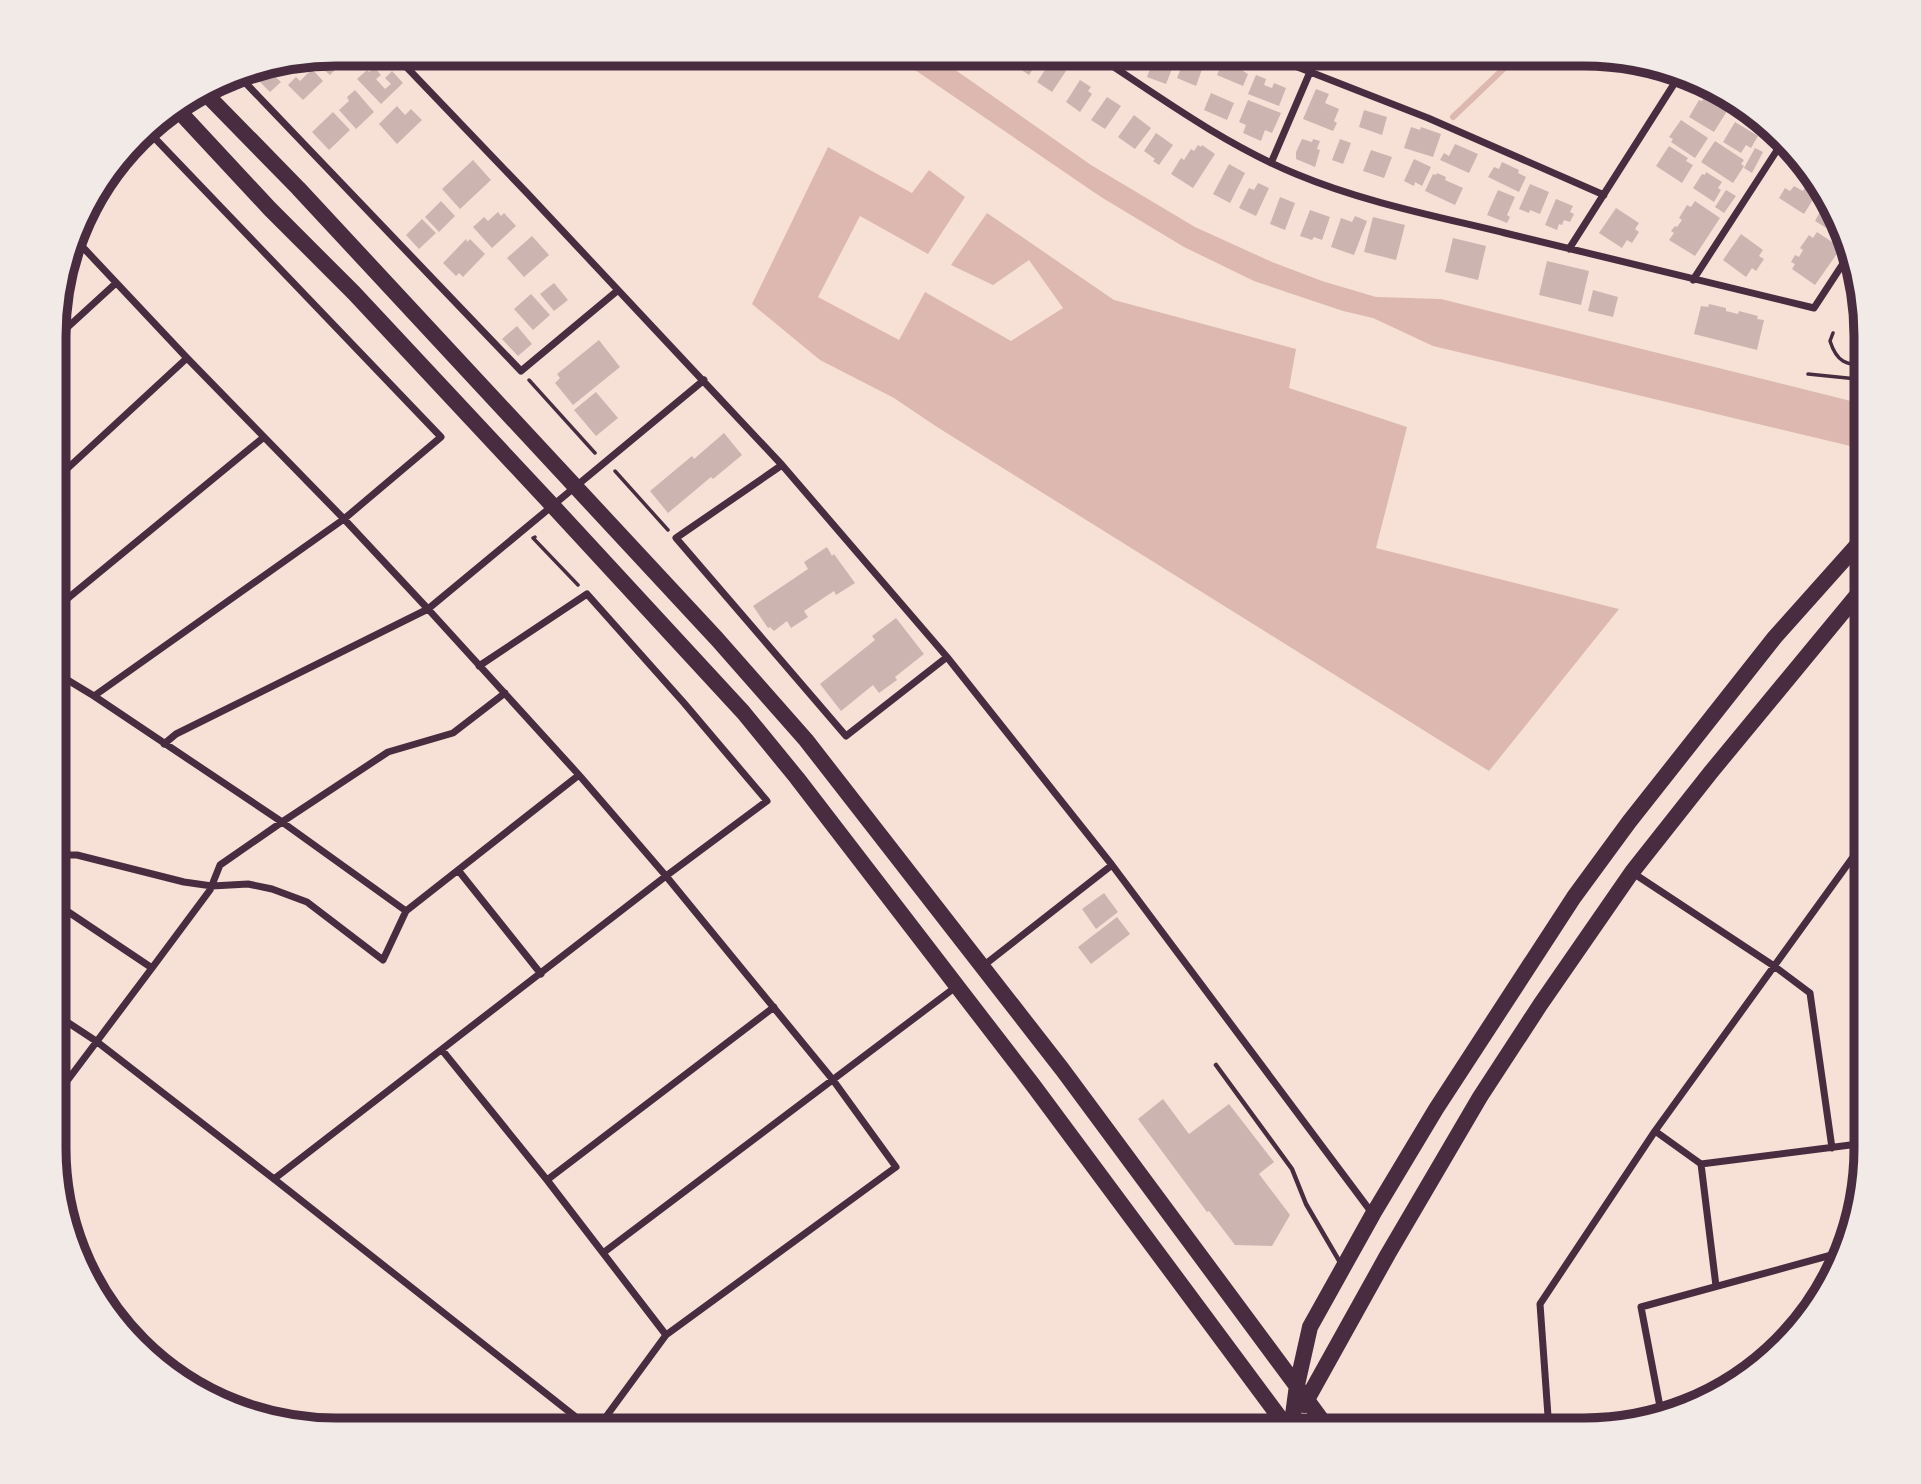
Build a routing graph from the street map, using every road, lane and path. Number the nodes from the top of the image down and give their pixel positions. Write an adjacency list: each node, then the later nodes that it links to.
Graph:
1 (405, 66): 18 (street)
2 (1112, 66): 11 (street)
3 (1295, 66): 4 (street)
4 (1310, 72): 11 (street); 12 (street)
5 (1675, 82): 12 (street)
6 (245, 83): 23 (street)
7 (210, 98): 32 (main road)
8 (183, 115): 33 (main road)
9 (154, 138): 34 (street)
10 (1778, 149): 16 (street)
11 (1272, 163): 14 (street)
12 (1604, 195): 14 (street)
13 (82, 247): 17 (street)
14 (1569, 249): 16 (street)
15 (1844, 263): 16 (street)
16 (1693, 280)
17 (116, 283): 19 (street); 21 (street)
18 (618, 290): 23 (street); 26 (street)
19 (66, 328)
20 (1833, 333): 22 (path)
21 (187, 358): 27 (street); 30 (street)
22 (1854, 366)
23 (521, 371): 28 (path)
24 (1808, 374): 25 (path)
25 (1854, 379)
26 (704, 380): 29 (street); 32 (street)
27 (264, 437): 34 (street); 40 (street)
28 (595, 453)
29 (782, 466): 36 (street); 42 (street)
30 (66, 470)
31 (614, 471): 36 (path)
32 (575, 486): 33 (street); 59 (main road)
33 (552, 505): 41 (street); 63 (main road)
34 (344, 519): 41 (street); 46 (street)
35 (541, 531): 38 (path)
36 (676, 538): 42 (street)
37 (1854, 549): 77 (main road)
38 (587, 594): 43 (street); 55 (street)
39 (1854, 599): 54 (main road)
40 (66, 600)
41 (428, 609): 43 (street); 47 (street)
42 (947, 657): 52 (street)
43 (479, 666): 45 (street)
44 (66, 679): 46 (street)
45 (505, 694): 48 (street); 49 (street)
46 (94, 696): 47 (street)
47 (164, 744): 49 (street)
48 (579, 775): 53 (street); 55 (street)
49 (282, 822): 56 (street); 58 (street)
50 (66, 855): 56 (street)
51 (1853, 857): 60 (street)
52 (1112, 865): 59 (street); 77 (street)
53 (458, 870): 58 (street); 62 (street)
54 (1632, 872): 60 (street); 84 (main road)
55 (666, 876): 62 (street); 64 (street)
56 (212, 886): 58 (street); 61 (street)
57 (66, 910): 61 (street)
58 (406, 911)
59 (983, 966): 83 (main road)
60 (1774, 966): 71 (street); 73 (street)
61 (152, 968): 66 (street)
62 (541, 974): 67 (street)
63 (957, 986): 69 (street); 88 (main road)
64 (774, 1007): 69 (street); 76 (street)
65 (66, 1021): 66 (street)
66 (96, 1041): 70 (street); 75 (street)
67 (442, 1050): 75 (street); 76 (street)
68 (1216, 1065): 80 (lane)
69 (833, 1080): 78 (street); 82 (street)
70 (66, 1082)
71 (1655, 1131): 74 (street); 92 (street)
72 (1854, 1145): 73 (street)
73 (1832, 1148): 74 (street)
74 (1701, 1164): 81 (street)
75 (274, 1179): 86 (street)
76 (547, 1180): 78 (street)
77 (1373, 1214): 80 (main road)
78 (603, 1253): 82 (street)
79 (1832, 1255): 81 (street)
80 (1343, 1268): 83 (main road)
81 (1716, 1286): 85 (street)
82 (666, 1335): 87 (street)
83 (1297, 1385): 84 (main road); 89 (main road)
84 (1307, 1400): 90 (main road); 91 (main road)
85 (1660, 1406)
86 (577, 1418)
87 (605, 1418)
88 (1281, 1418)
89 (1292, 1418)
90 (1297, 1418)
91 (1320, 1418)
92 (1548, 1418)

